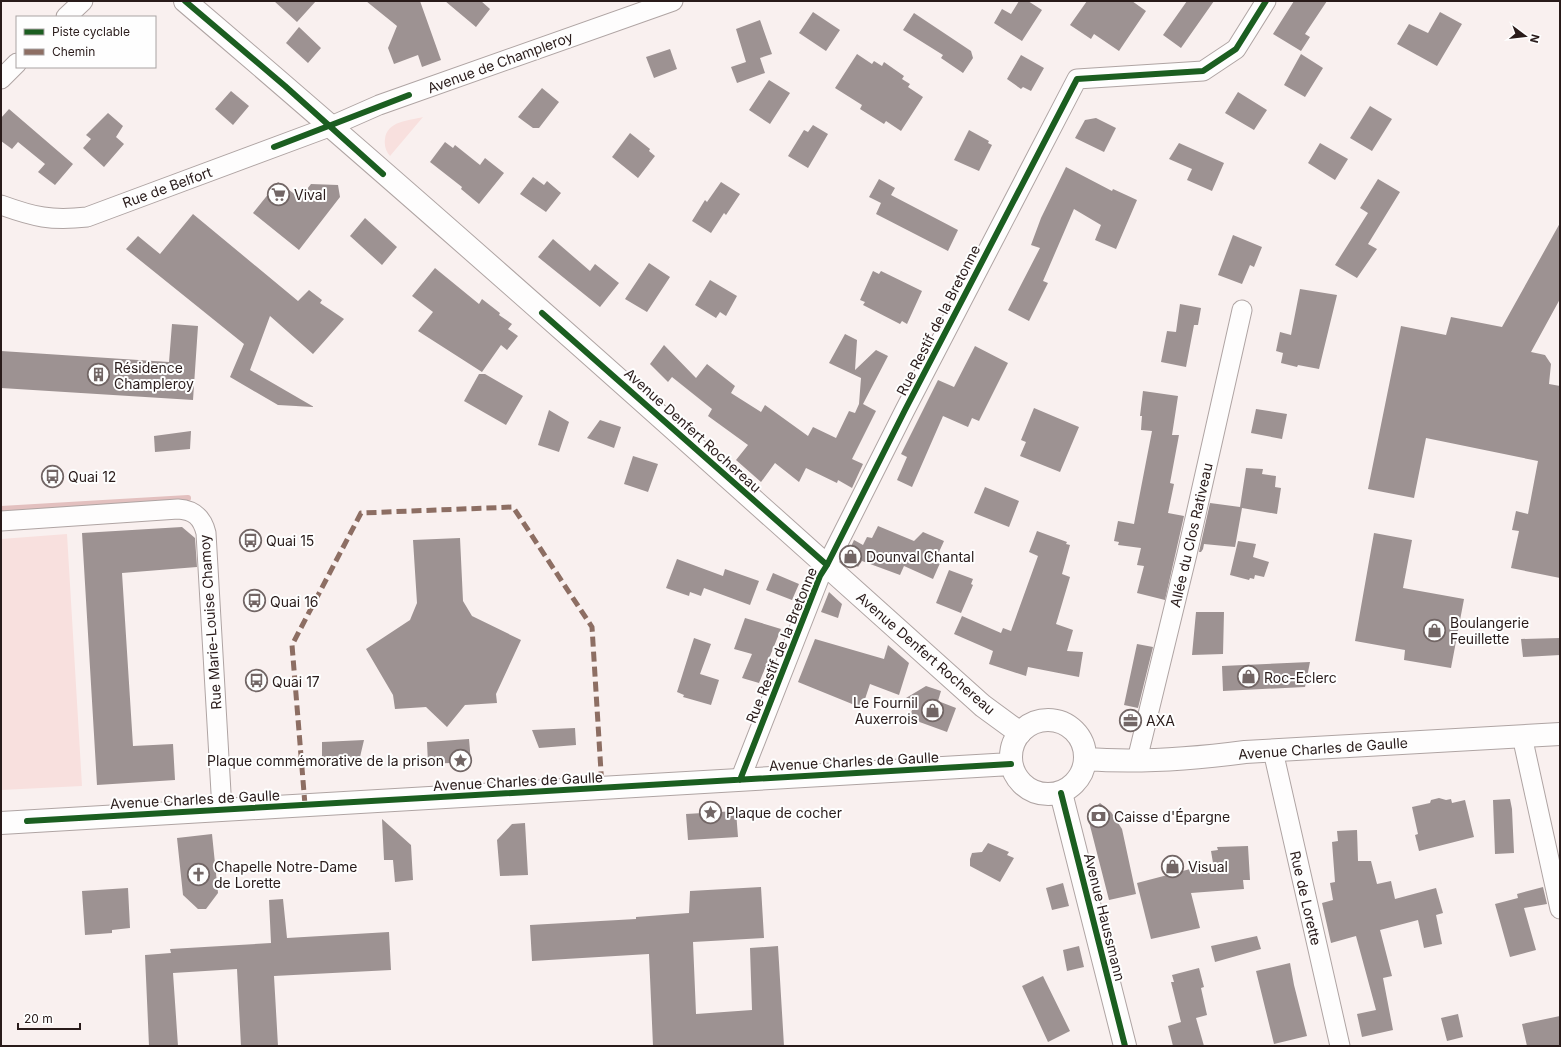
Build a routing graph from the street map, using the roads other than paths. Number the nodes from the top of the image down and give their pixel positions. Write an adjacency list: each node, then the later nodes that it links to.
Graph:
1 (83, 1): 5 (street)
2 (185, 1): 8 (main road, Avenue Denfert Rochereau)
3 (673, 1): 8 (street, Avenue de Champleroy)
4 (1266, 1): 12 (street, Rue Restif de la Bretonne)
5 (67, 16)
6 (16, 65): 7 (street)
7 (1, 79)
8 (329, 126): 9 (street, Rue de Belfort); 12 (main road, Avenue Denfert Rochereau)
9 (1, 205)
10 (1242, 310): 18 (street, Allée du Clos Rativeau)
11 (1, 521): 22 (street, Rue Marie-Louise Chamoy)
12 (827, 565): 13 (main road, Avenue Denfert Rochereau); 20 (street, Rue Restif de la Bretonne)
13 (1020, 733): 17 (main road); 19 (main road)
14 (1560, 734): 15 (main road, Avenue Charles de Gaulle)
15 (1522, 736): 16 (main road, Avenue Charles de Gaulle); 24 (street)
16 (1273, 751): 18 (main road, Avenue Charles de Gaulle); 26 (street, Rue de Lorette)
17 (1086, 759): 18 (main road, Avenue Charles de Gaulle); 21 (main road)
18 (1137, 760)
19 (1011, 764): 20 (main road, Avenue Charles de Gaulle); 21 (main road)
20 (740, 780): 22 (main road, Avenue Charles de Gaulle)
21 (1061, 793): 25 (main road, Avenue Haussmann)
22 (222, 810): 23 (main road, Avenue Charles de Gaulle)
23 (1, 823)
24 (1560, 909)
25 (1125, 1046)
26 (1340, 1046)

